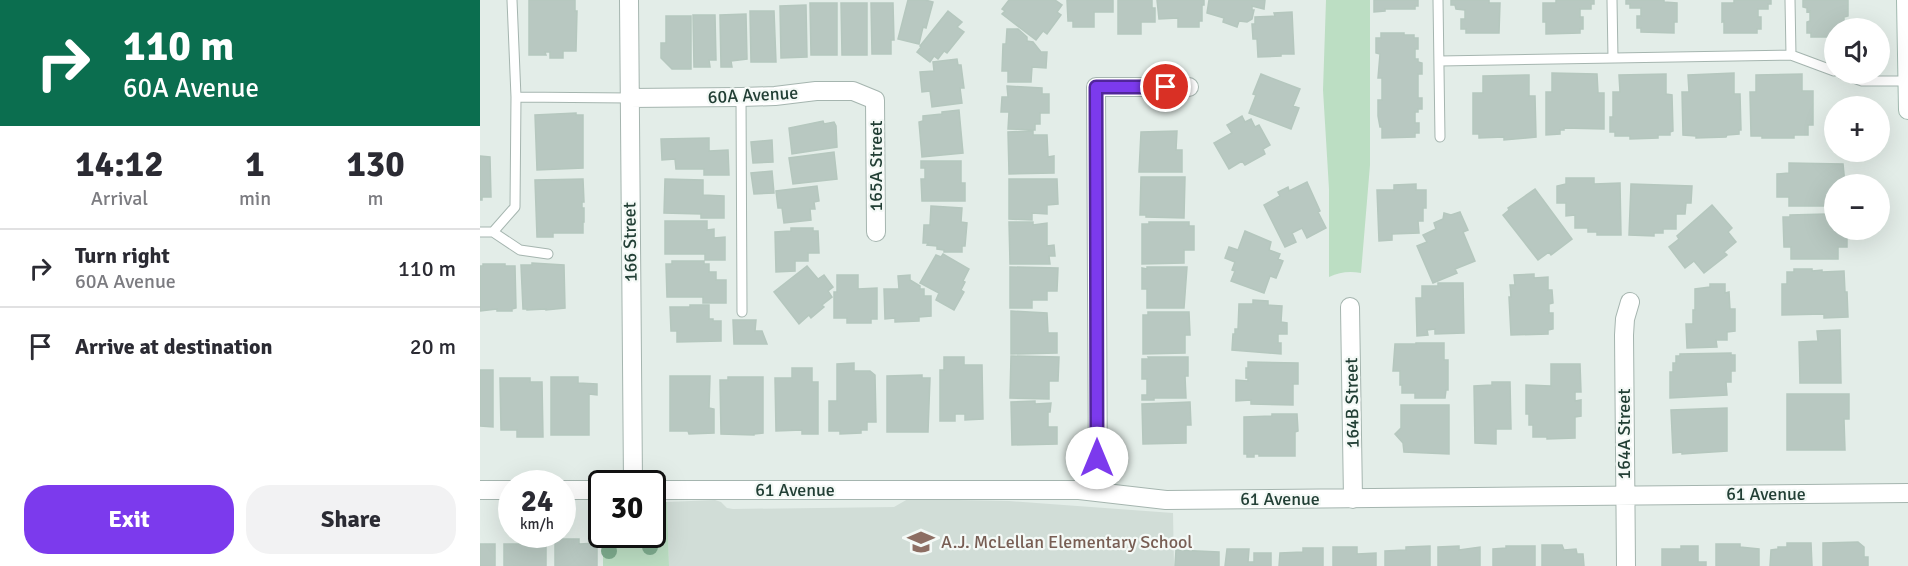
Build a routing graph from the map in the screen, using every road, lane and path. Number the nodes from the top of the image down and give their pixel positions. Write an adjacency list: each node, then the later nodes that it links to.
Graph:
1 (513, 0): 14 (lane)
2 (629, 0): 15 (street, 166 Street)
3 (1438, 0): 9 (lane)
4 (1612, 0): 8 (lane)
5 (1790, 0): 7 (lane)
6 (1906, 0): 12 (street)
7 (1791, 55): 8 (lane); 10 (lane)
8 (1613, 58): 9 (lane)
9 (1440, 61): 19 (lane)
10 (1824, 67)
11 (1890, 81): 12 (lane)
12 (1907, 81): 18 (street)
13 (1189, 87): 31 (street)
14 (516, 97): 15 (lane); 21 (lane)
15 (629, 98): 16 (street, 60A Avenue); 27 (street, 166 Street)
16 (741, 98): 17 (street, 60A Avenue); 26 (lane)
17 (875, 100): 22 (street, 165A Street)
18 (1908, 110)
19 (1440, 137)
20 (480, 232): 21 (lane)
21 (493, 232): 23 (lane)
22 (876, 232)
23 (548, 254)
24 (1630, 302): 33 (street, 164A Street)
25 (1350, 307): 34 (street, 164B Street)
26 (742, 312)
27 (633, 470)
28 (480, 490): 29 (street)
29 (498, 490)
30 (666, 490): 31 (street, 61 Avenue)
31 (1098, 492): 34 (street, 61 Avenue)
32 (1908, 493): 33 (street, 61 Avenue)
33 (1625, 495): 34 (street, 61 Avenue); 35 (street, 164A Street)
34 (1353, 499)
35 (1626, 566)

